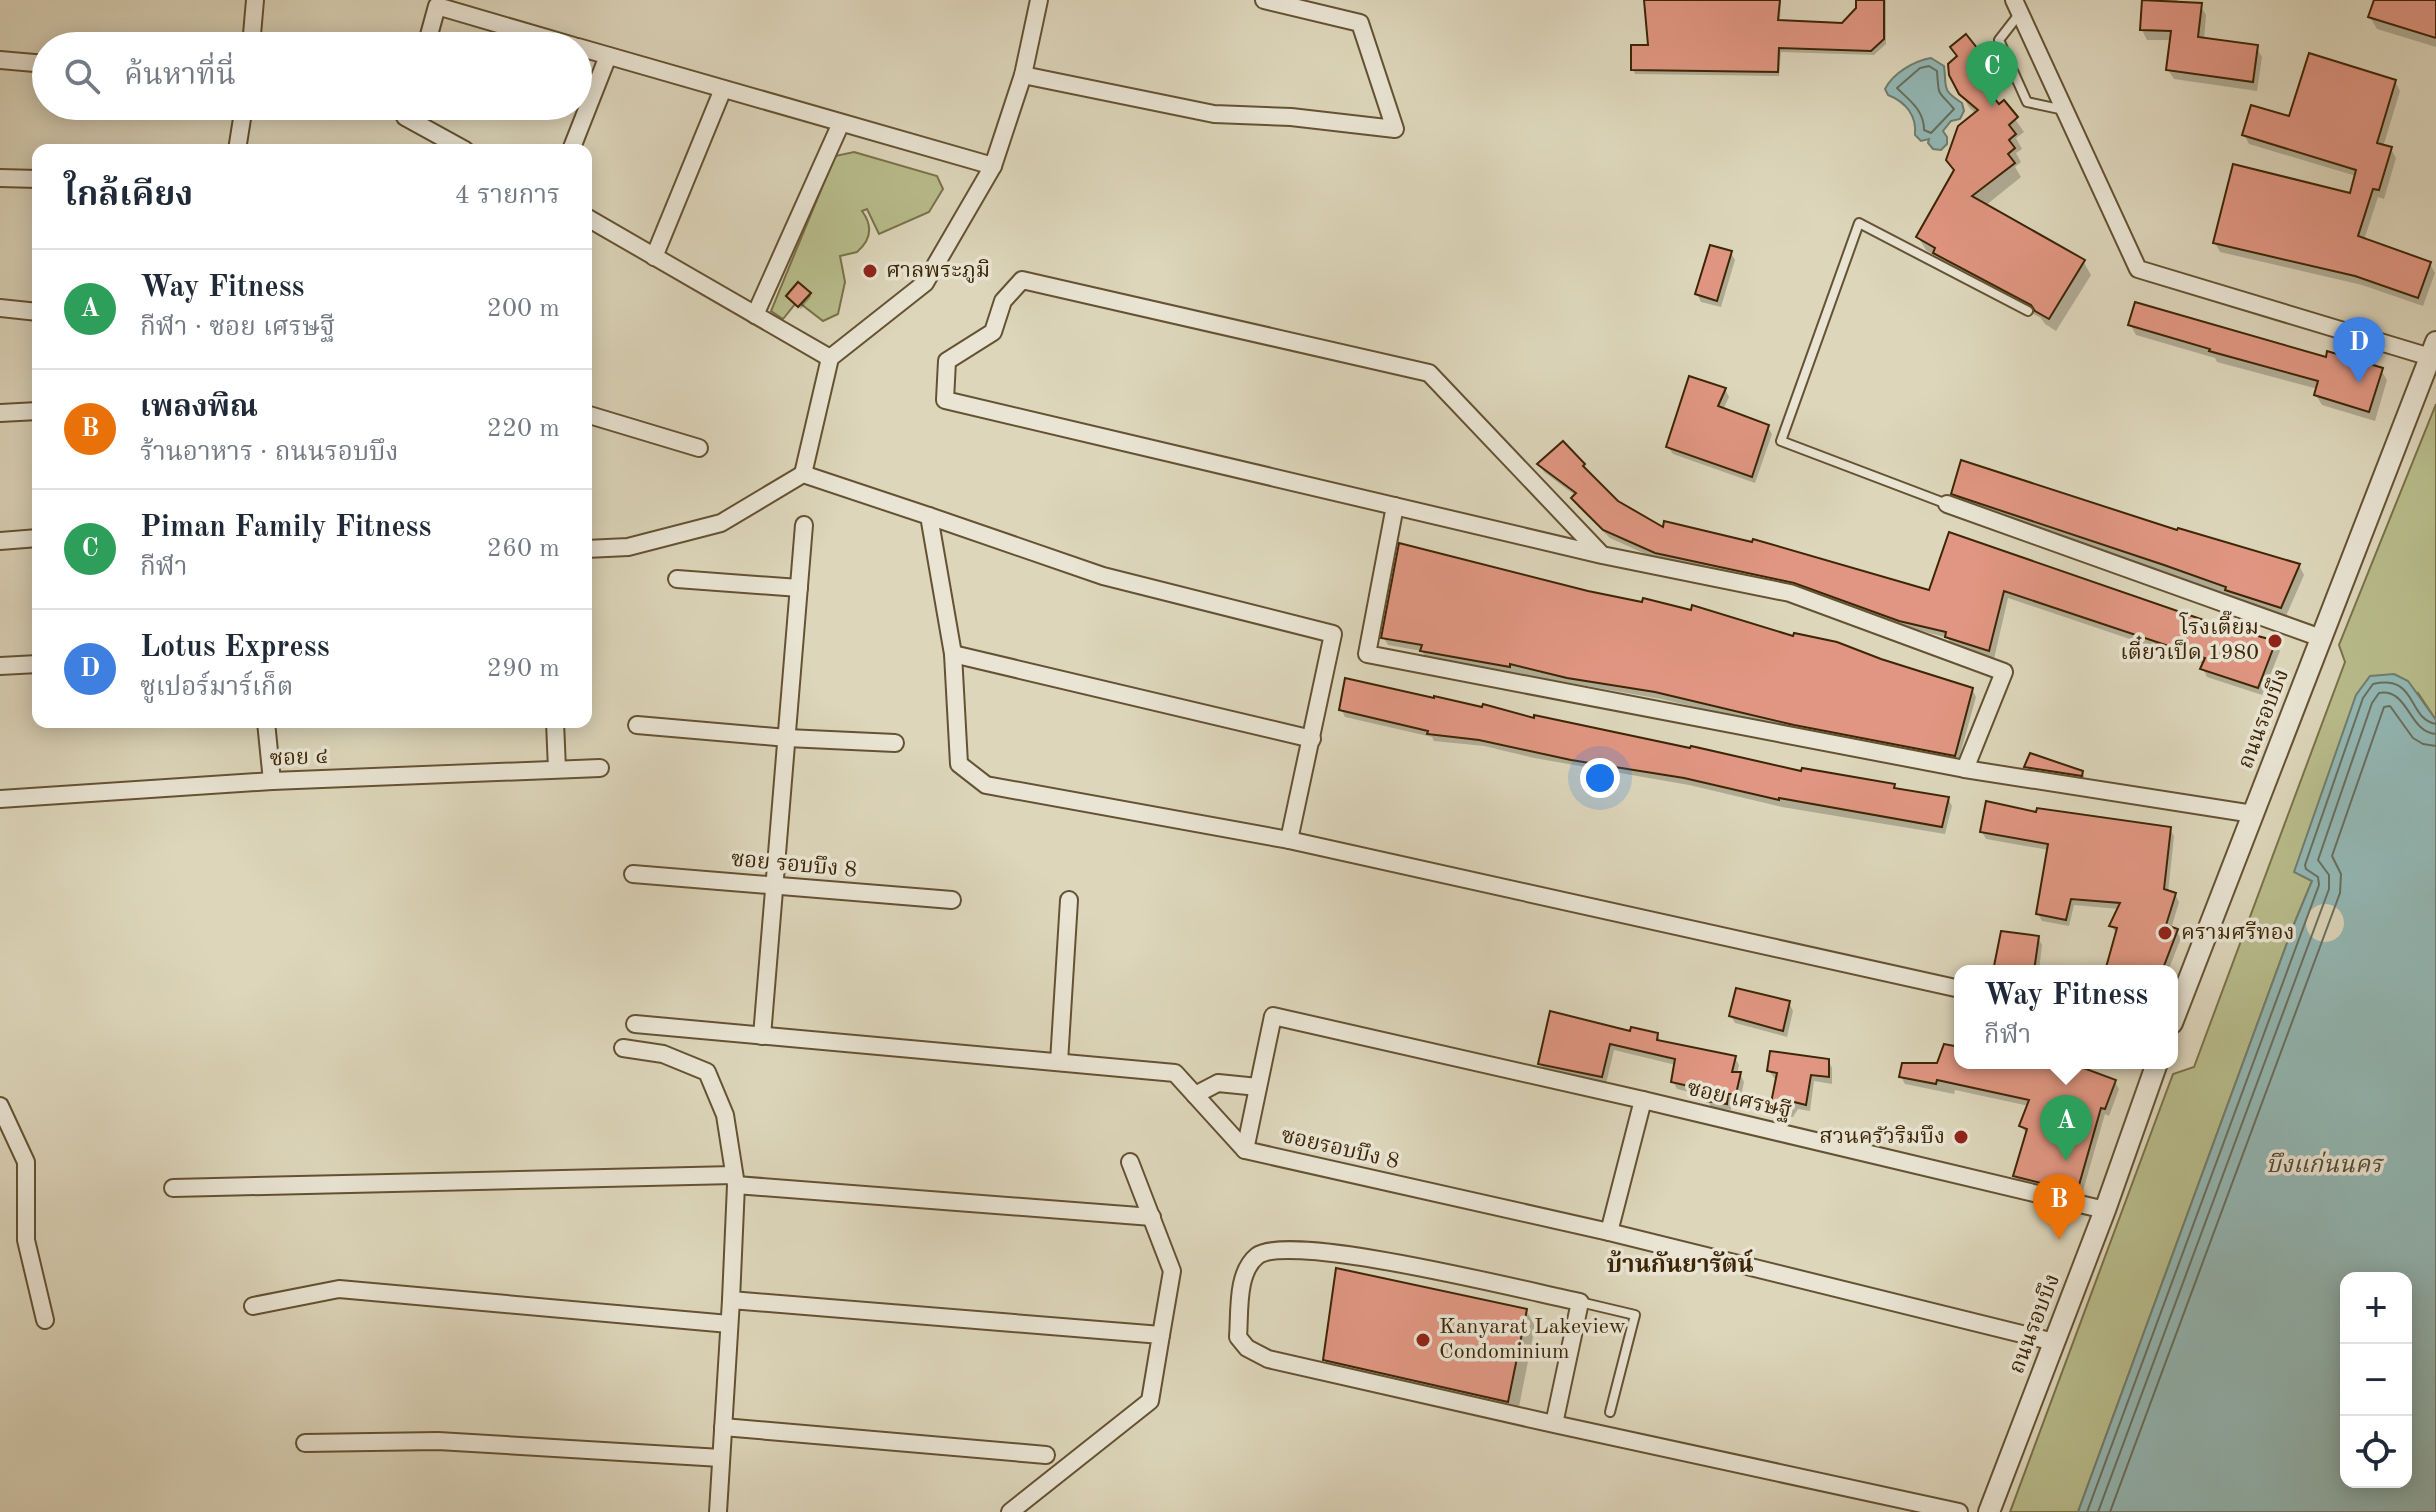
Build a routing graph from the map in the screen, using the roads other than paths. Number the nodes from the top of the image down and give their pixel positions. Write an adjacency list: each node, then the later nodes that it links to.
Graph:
1 (255, 0): 5 (street)
2 (1039, 0): 12 (street)
3 (1264, 0): 12 (street)
4 (2017, 7): 15 (street); 15 (lane)
5 (252, 32)
6 (430, 32): 7 (street)
7 (527, 32)
8 (592, 51): 9 (street)
9 (608, 56): 13 (street); 14 (street)
10 (0, 60): 11 (street)
11 (32, 63)
12 (1023, 75): 23 (street)
13 (723, 89): 19 (street); 27 (street)
14 (592, 97)
15 (2065, 110): 32 (street)
16 (242, 120): 20 (street)
17 (410, 120): 21 (street)
18 (583, 120): 22 (street)
19 (841, 123): 23 (street); 31 (street)
20 (238, 144)
21 (454, 144)
22 (573, 144)
23 (993, 166): 33 (street)
24 (0, 178): 25 (street)
25 (32, 179)
26 (592, 221): 27 (street)
27 (654, 257): 31 (street)
28 (0, 308): 29 (street)
29 (32, 311)
30 (2028, 311): 39 (lane)
31 (755, 315): 33 (street)
32 (2433, 350): 49 (street, ถนนรอบบึง)
33 (830, 358): 38 (street)
34 (32, 411): 35 (street)
35 (0, 413)
36 (592, 416): 37 (street)
37 (699, 448)
38 (803, 474): 41 (street); 45 (street)
39 (1947, 504): 49 (street)
40 (1395, 506): 46 (street); 46 (street); 61 (street)
41 (929, 516): 50 (street); 57 (street)
42 (804, 525): 48 (street)
43 (32, 538): 44 (street)
44 (0, 541)
45 (592, 549)
46 (1602, 555): 61 (street)
47 (677, 579): 48 (street)
48 (799, 588): 56 (street)
49 (2321, 638): 64 (street, ถนนรอบบึง)
50 (953, 654): 57 (street); 65 (street)
51 (32, 664): 52 (street)
52 (0, 666)
53 (637, 725): 56 (street)
54 (267, 728): 62 (street)
55 (555, 728): 60 (street)
56 (787, 738): 58 (street); 67 (street)
57 (1312, 739): 65 (street)
58 (895, 743)
59 (600, 768): 60 (street, ซอย ๔)
60 (557, 769): 62 (street, ซอย ๔)
61 (1965, 769): 64 (street)
62 (272, 781): 63 (street, ซอย ๔)
63 (0, 799)
64 (2253, 814): 71 (street, ถนนรอบบึง)
65 (1289, 840): 70 (street)
66 (633, 874): 67 (street, ซอย รอบบึง 8)
67 (774, 885): 68 (street, ซอย รอบบึง 8); 73 (street)
68 (952, 900)
69 (1069, 900): 75 (street)
70 (1954, 988)
71 (2178, 1008)
72 (635, 1024): 73 (street)
73 (762, 1036): 75 (street)
74 (623, 1048): 83 (street)
75 (1059, 1062): 78 (street)
76 (2155, 1069): 85 (street, ถนนรอบบึง)
77 (1258, 1087): 78 (street); 79 (street, ซอย เศรษฐี); 81 (street)
78 (1195, 1095): 81 (street)
79 (1643, 1100): 85 (street, ซอย เศรษฐี); 87 (street)
80 (0, 1106): 91 (street)
81 (1245, 1150): 87 (street, ซอยรอบบึง 8)
82 (1130, 1162): 86 (street)
83 (735, 1180): 84 (street); 86 (street); 88 (street)
84 (173, 1188)
85 (2105, 1210): 94 (street, ถนนรอบบึง)
86 (1152, 1217): 93 (street)
87 (1609, 1232): 94 (street, ซอยรอบบึง 8)
88 (731, 1300): 92 (street); 93 (street)
89 (1580, 1302): 95 (lane); 96 (street); 96 (street)
90 (253, 1306): 92 (street)
91 (45, 1320)
92 (729, 1324): 97 (street)
93 (1161, 1335): 102 (street)
94 (2054, 1342): 104 (street, ถนนรอบบึง)
95 (1610, 1412)
96 (1554, 1424): 103 (street)
97 (723, 1427): 99 (street); 100 (street)
98 (305, 1443): 100 (street)
99 (1046, 1455)
100 (721, 1458): 101 (street)
101 (718, 1512)
102 (1010, 1512)
103 (1959, 1512)
104 (1989, 1512)

